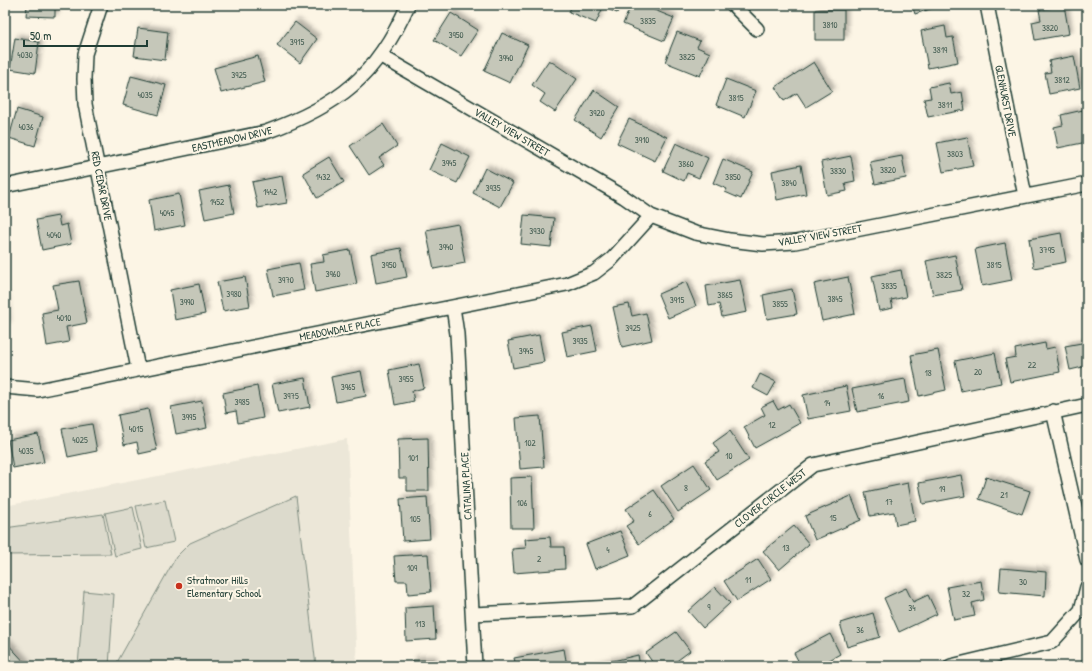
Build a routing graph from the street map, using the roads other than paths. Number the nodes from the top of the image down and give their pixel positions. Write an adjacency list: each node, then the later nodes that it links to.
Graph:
1 (101, 5): 7 (street, RED CEDAR DRIVE)
2 (408, 5): 6 (street, EASTMEADOW DRIVE)
3 (733, 5): 5 (street)
4 (987, 5): 10 (street, GLENHURST DRIVE)
5 (757, 29)
6 (381, 56): 7 (street, EASTMEADOW DRIVE); 11 (street, VALLEY VIEW STREET)
7 (98, 167): 9 (street, EASTMEADOW DRIVE); 13 (street, RED CEDAR DRIVE)
8 (1087, 184): 10 (street, VALLEY VIEW STREET)
9 (5, 186)
10 (1025, 196): 11 (street, VALLEY VIEW STREET)
11 (651, 216): 12 (street, MEADOWDALE PLACE)
12 (454, 307): 13 (street, MEADOWDALE PLACE); 20 (street, CATALINA PLACE)
13 (138, 369): 14 (street, MEADOWDALE PLACE)
14 (5, 387)
15 (1087, 405): 16 (street, CLOVER CIRCLE WEST)
16 (1053, 411): 17 (street); 20 (street, CLOVER CIRCLE WEST)
17 (1087, 560)
18 (1087, 587): 19 (street)
19 (1084, 612): 22 (street)
20 (473, 614): 21 (street, CATALINA PLACE)
21 (475, 666)
22 (951, 666)

